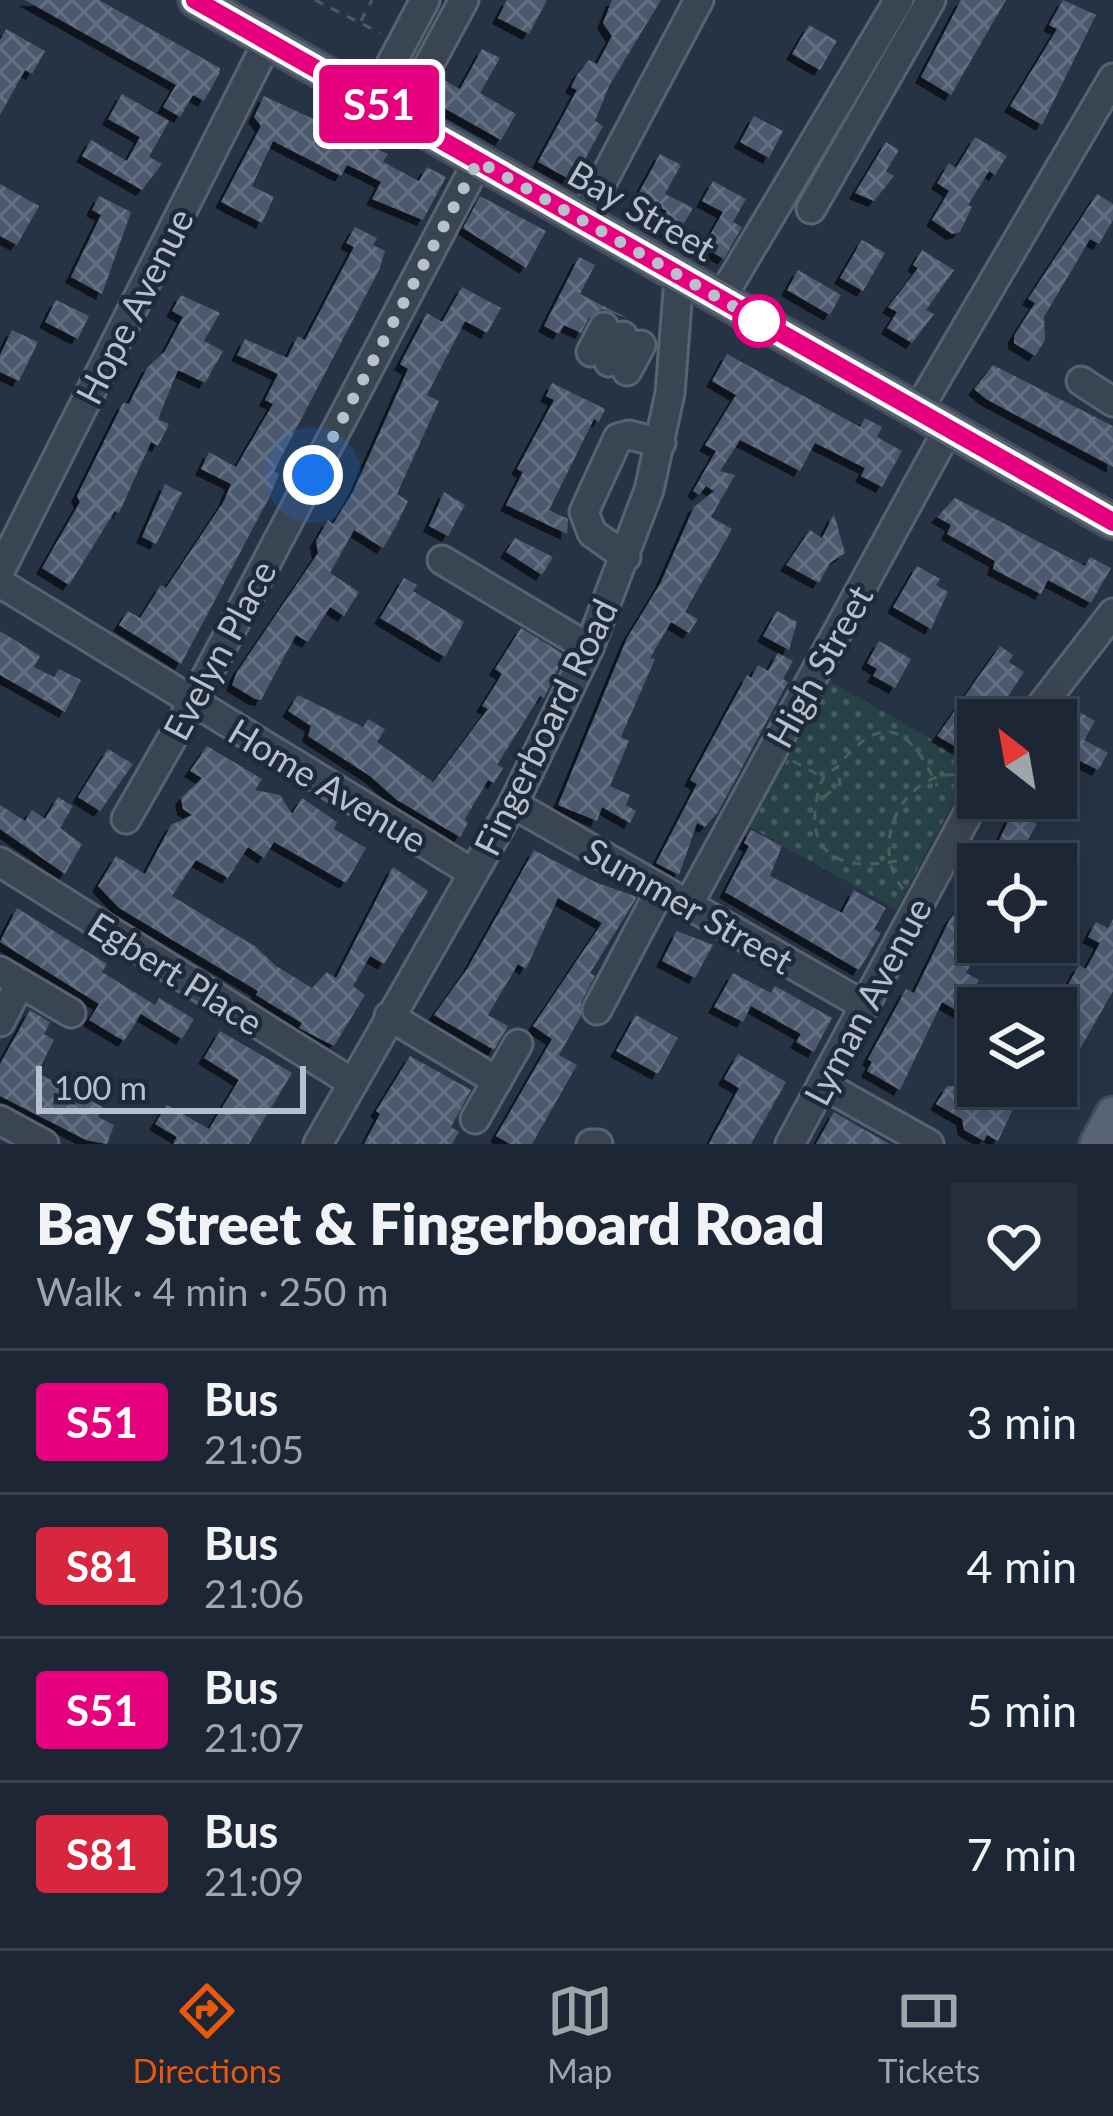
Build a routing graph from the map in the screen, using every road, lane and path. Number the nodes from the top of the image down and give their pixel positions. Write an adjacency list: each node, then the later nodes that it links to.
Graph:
1 (196, 0): 11 (main road, Bay Street)
2 (315, 0): 9 (path)
3 (372, 0): 9 (path)
4 (425, 0): 15 (street)
5 (464, 0): 15 (street)
6 (700, 0): 18 (street)
7 (899, 0): 12 (street)
8 (931, 0): 14 (street)
9 (360, 23): 10 (path)
10 (369, 28)
11 (268, 41): 15 (main road, Bay Street); 30 (street, Hope Avenue)
12 (852, 79): 14 (street); 20 (street)
13 (1113, 79): 24 (street)
14 (877, 94): 17 (street)
15 (387, 108): 16 (main road, Bay Street)
16 (478, 161): 18 (main road, Bay Street); 35 (street, Evelyn Place)
17 (811, 208)
18 (582, 220): 19 (main road, Bay Street)
19 (679, 278): 20 (main road, Bay Street); 26 (street, Fingerboard Road)
20 (720, 300): 24 (main road, Bay Street)
21 (609, 362): 21 (street)
22 (1081, 382): 23 (street)
23 (1113, 402)
24 (918, 410): 25 (main road, Bay Street)
25 (949, 428): 27 (main road, Bay Street); 52 (street, High Street)
26 (661, 442): 28 (street, Fingerboard Road); 28 (street)
27 (1113, 522)
28 (626, 557): 33 (street, Fingerboard Road)
29 (442, 560): 33 (street)
30 (0, 571)
31 (0, 583): 35 (street, Home Avenue)
32 (1113, 613): 34 (street)
33 (589, 649): 43 (street, Fingerboard Road)
34 (1046, 699)
35 (193, 702): 44 (street, Evelyn Place); 48 (street, Home Avenue)
36 (798, 764): 38 (path)
37 (838, 768): 38 (path); 39 (path); 42 (path)
38 (824, 778): 42 (path)
39 (934, 778): 40 (path); 41 (path); 47 (path)
40 (957, 783)
41 (937, 786)
42 (822, 797): 47 (path)
43 (513, 804): 48 (street, Fingerboard Road); 50 (street, Summer Street)
44 (126, 819)
45 (959, 819): 54 (street, Lyman Avenue)
46 (897, 861): 47 (path)
47 (887, 863): 51 (path)
48 (473, 873): 57 (street, Fingerboard Road)
49 (5, 877): 61 (street, Egbert Place)
50 (661, 890): 52 (street, Summer Street); 55 (street)
51 (908, 894)
52 (688, 905): 54 (street, Summer Street)
53 (10, 976): 56 (street); 58 (street)
54 (865, 1006): 62 (street, Lyman Avenue)
55 (597, 1010)
56 (70, 1012)
57 (389, 1016): 60 (street); 61 (street, Fingerboard Road)
58 (0, 1022)
59 (518, 1044): 60 (street)
60 (497, 1081): 64 (street)
61 (353, 1084): 67 (street, Fingerboard Road)
62 (822, 1084): 68 (street, Lyman Avenue); 69 (street)
63 (1113, 1114): 70 (main road)
64 (476, 1119)
65 (0, 1120): 66 (street)
66 (44, 1144)
67 (318, 1144)
68 (790, 1144)
69 (929, 1144)
70 (1097, 1144)

